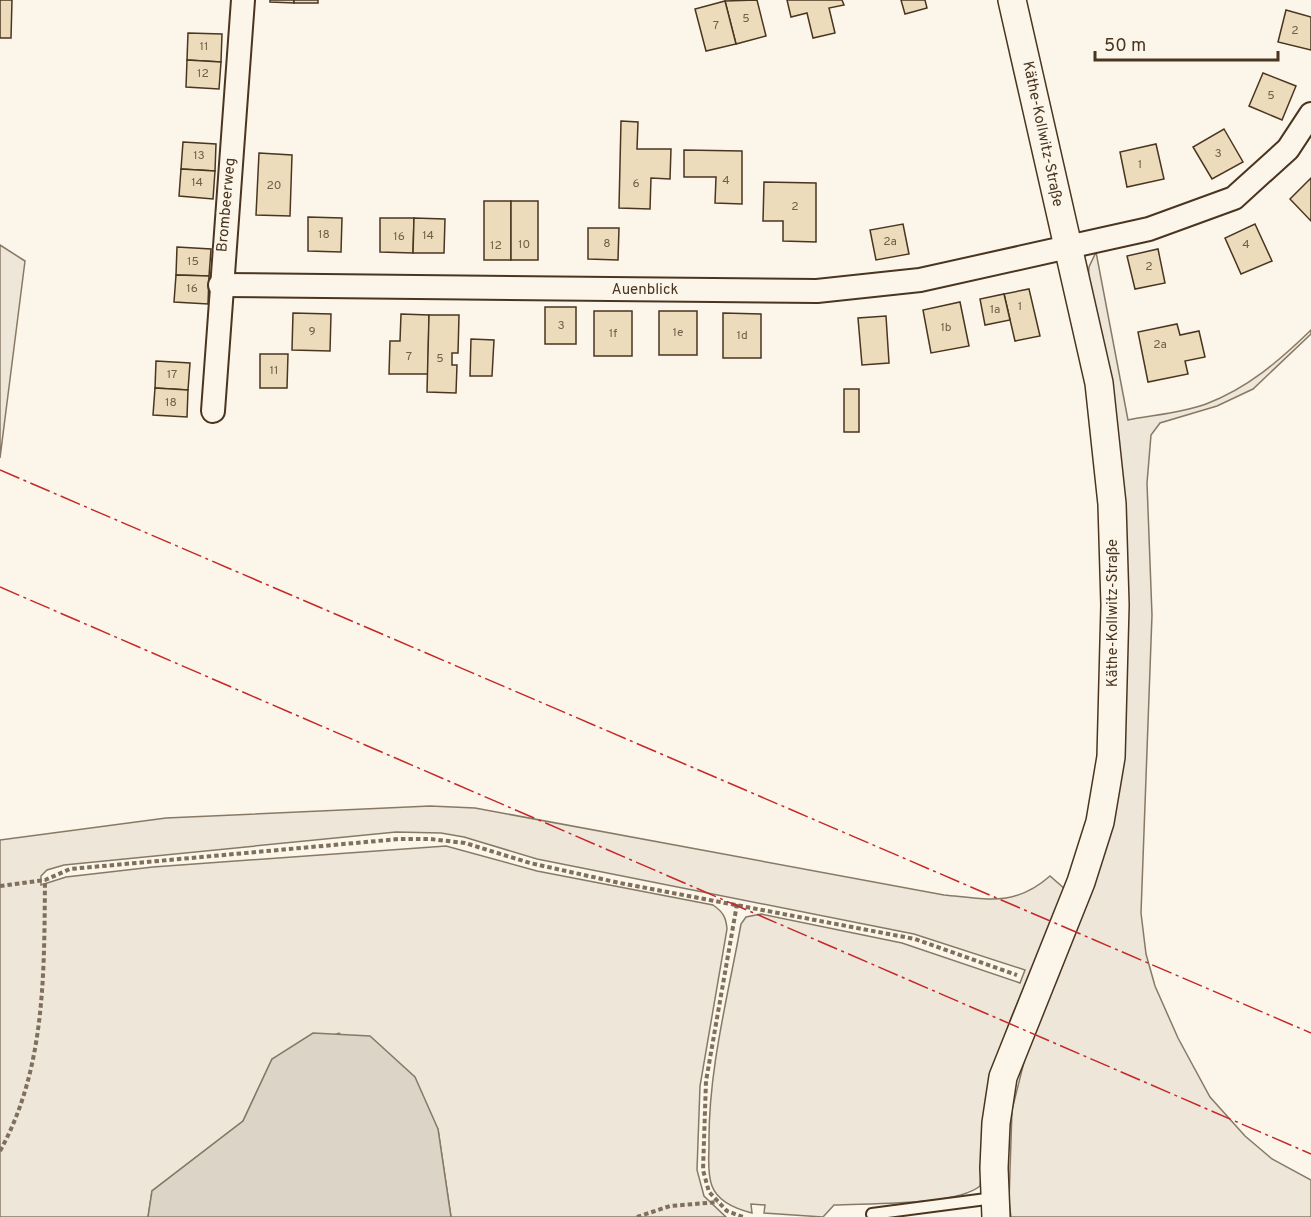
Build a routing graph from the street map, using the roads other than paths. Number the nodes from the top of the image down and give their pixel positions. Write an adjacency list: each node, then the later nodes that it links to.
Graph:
1 (243, 0): 5 (street, Brombeerweg)
2 (1012, 0): 4 (street, Käthe-Kollwitz-Straße)
3 (1311, 114): 4 (street, Auenblick)
4 (1066, 247): 5 (street, Auenblick); 7 (street, Käthe-Kollwitz-Straße)
5 (220, 285): 6 (street, Brombeerweg)
6 (213, 411)
7 (996, 1208): 8 (lane)
8 (872, 1214)

